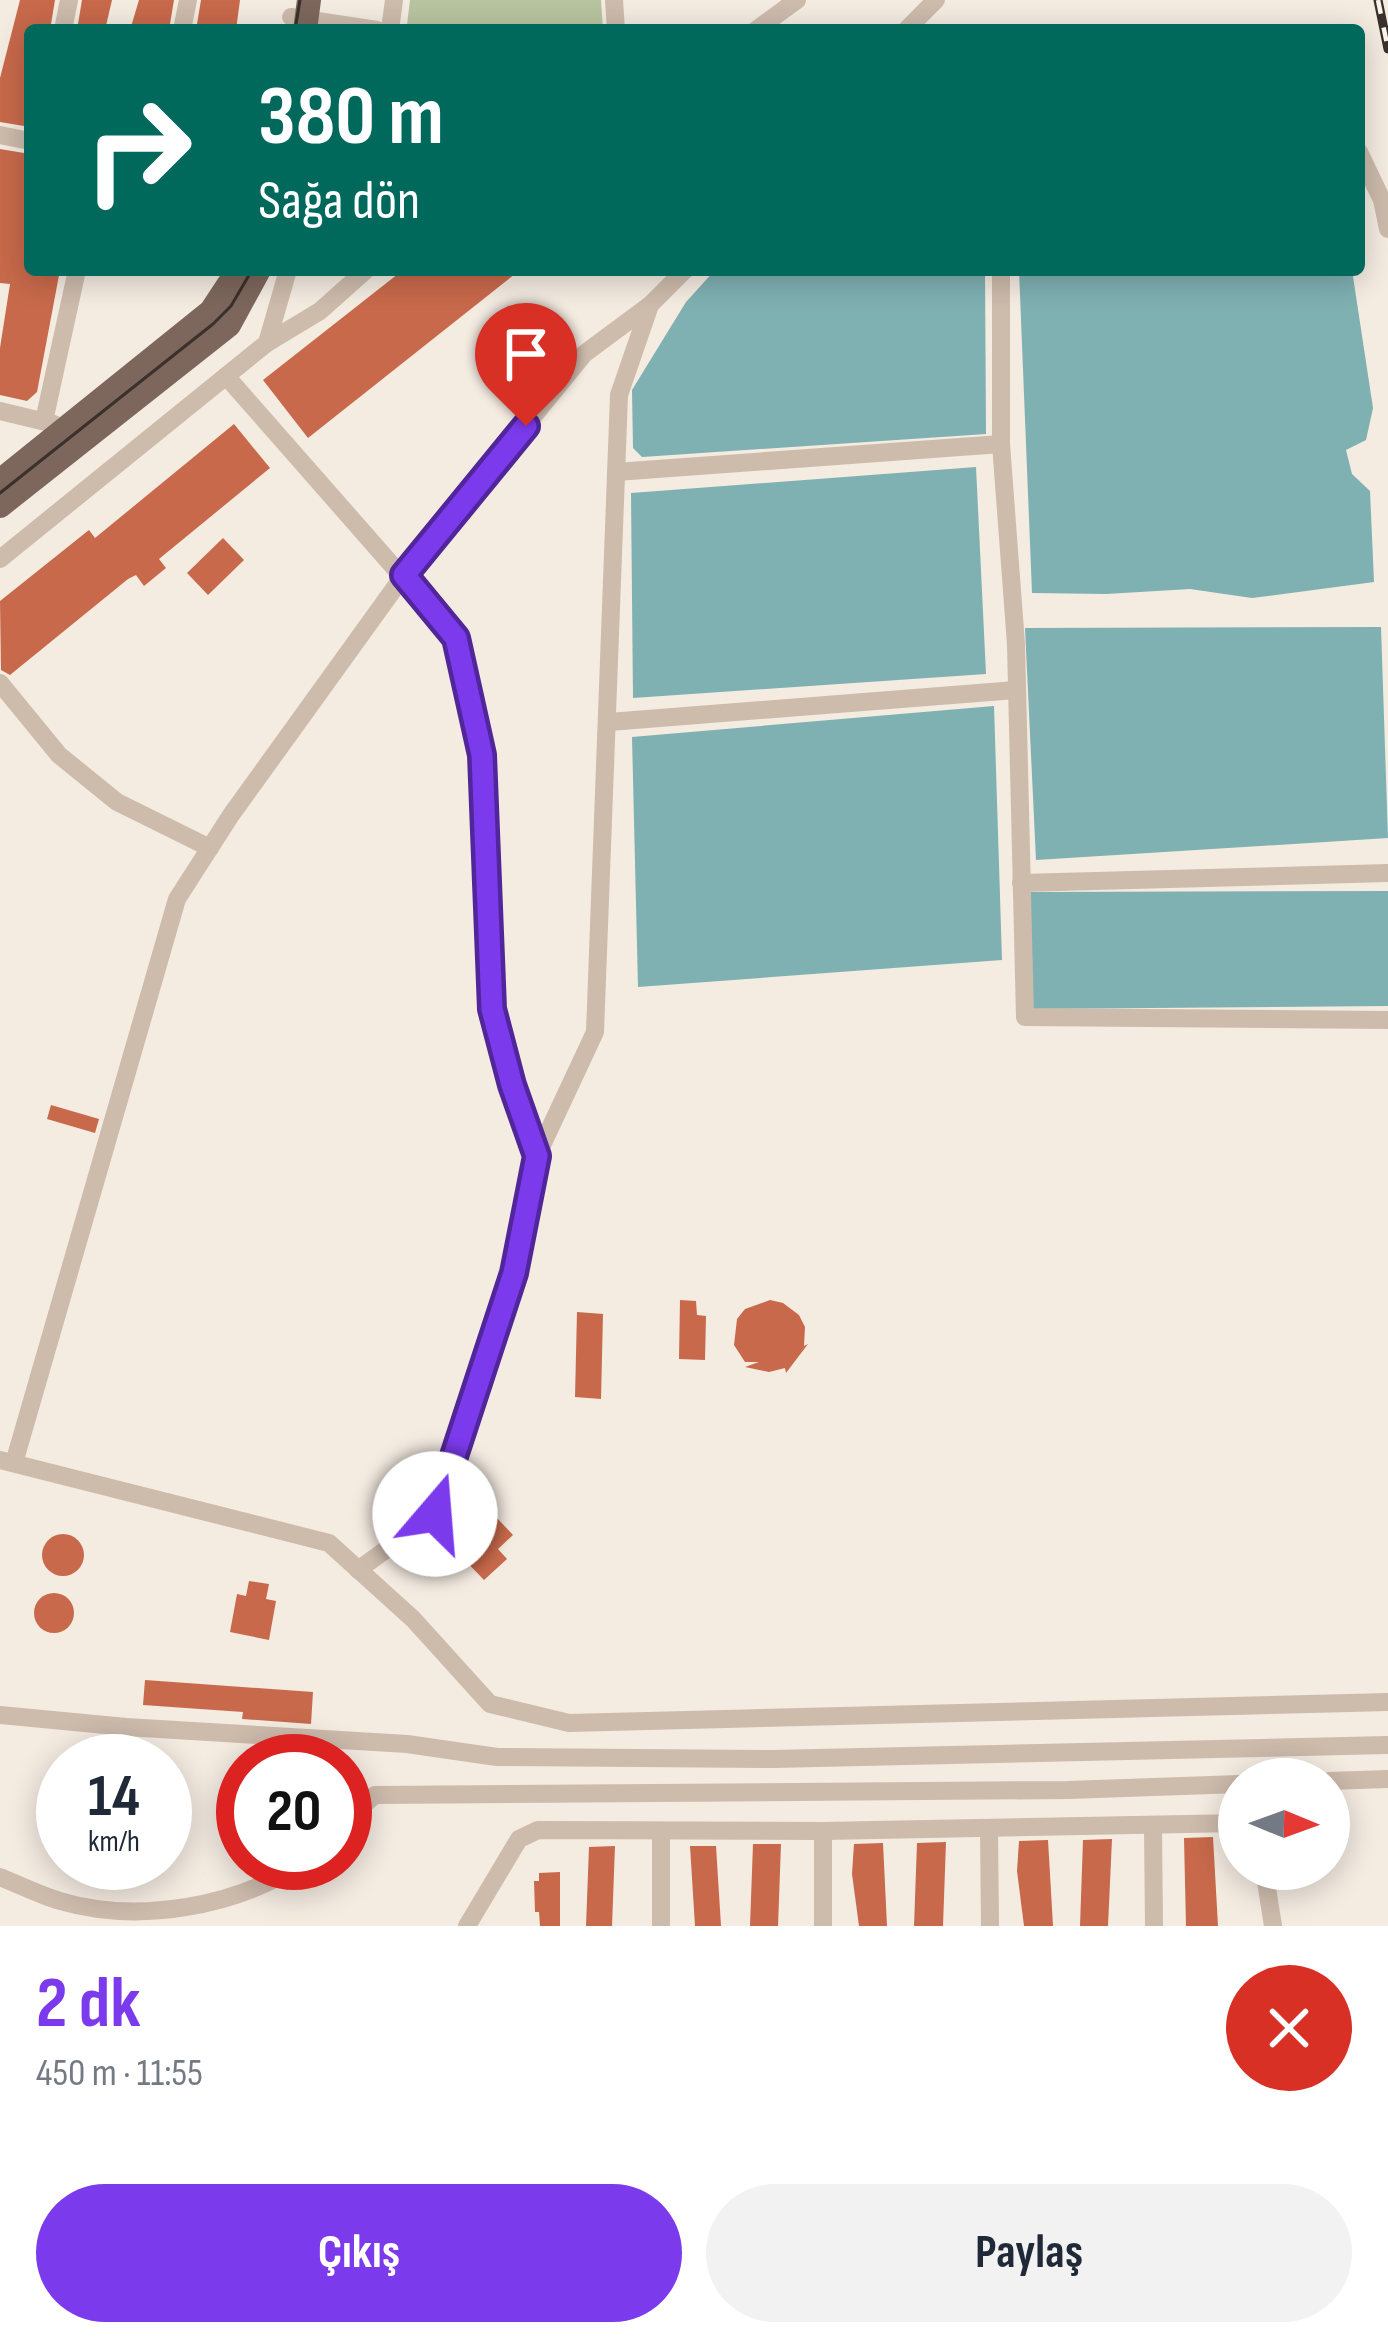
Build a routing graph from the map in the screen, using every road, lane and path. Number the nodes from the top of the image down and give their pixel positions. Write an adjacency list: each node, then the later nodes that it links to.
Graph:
1 (797, 0): 5 (street)
2 (935, 0): 6 (street)
3 (299, 16): 4 (street)
4 (336, 24)
5 (764, 24)
6 (912, 24)
7 (1365, 165): 8 (street)
8 (1388, 229)
9 (76, 276): 20 (street)
10 (234, 276): 20 (main road)
11 (256, 276): 24 (main road)
12 (285, 276): 17 (street)
13 (359, 276): 17 (street)
14 (679, 276): 16 (street)
15 (1001, 276): 21 (street)
16 (650, 305): 22 (street); 26 (street)
17 (267, 344): 18 (street)
18 (226, 376): 25 (street); 26 (street)
19 (0, 411): 20 (street)
20 (56, 424): 23 (main road)
21 (1001, 444): 22 (street); 28 (street)
22 (616, 472): 29 (street)
23 (0, 481)
24 (0, 506)
25 (0, 559)
26 (404, 575): 30 (street); 34 (street)
27 (0, 683): 30 (street)
28 (1016, 690): 29 (street); 32 (street)
29 (609, 722): 34 (street)
30 (210, 848): 35 (street)
31 (1388, 873): 32 (street)
32 (1022, 883): 33 (street)
33 (1388, 1020)
34 (537, 1156): 36 (street)
35 (7, 1462): 36 (street)
36 (358, 1570): 37 (street)
37 (1388, 1702)
38 (0, 1715): 39 (street)
39 (1388, 1745)
40 (1388, 1779): 41 (street)
41 (1350, 1780)
42 (1218, 1785): 43 (street)
43 (372, 1798)
44 (1218, 1824): 45 (street)
45 (1153, 1827): 46 (street); 56 (street)
46 (989, 1828): 48 (street); 55 (street)
47 (661, 1831): 48 (street); 52 (street); 53 (street)
48 (823, 1831): 54 (street)
49 (0, 1877): 50 (street)
50 (255, 1890)
51 (1267, 1890): 57 (street)
52 (467, 1926)
53 (661, 1926)
54 (823, 1926)
55 (990, 1926)
56 (1154, 1926)
57 (1273, 1926)

